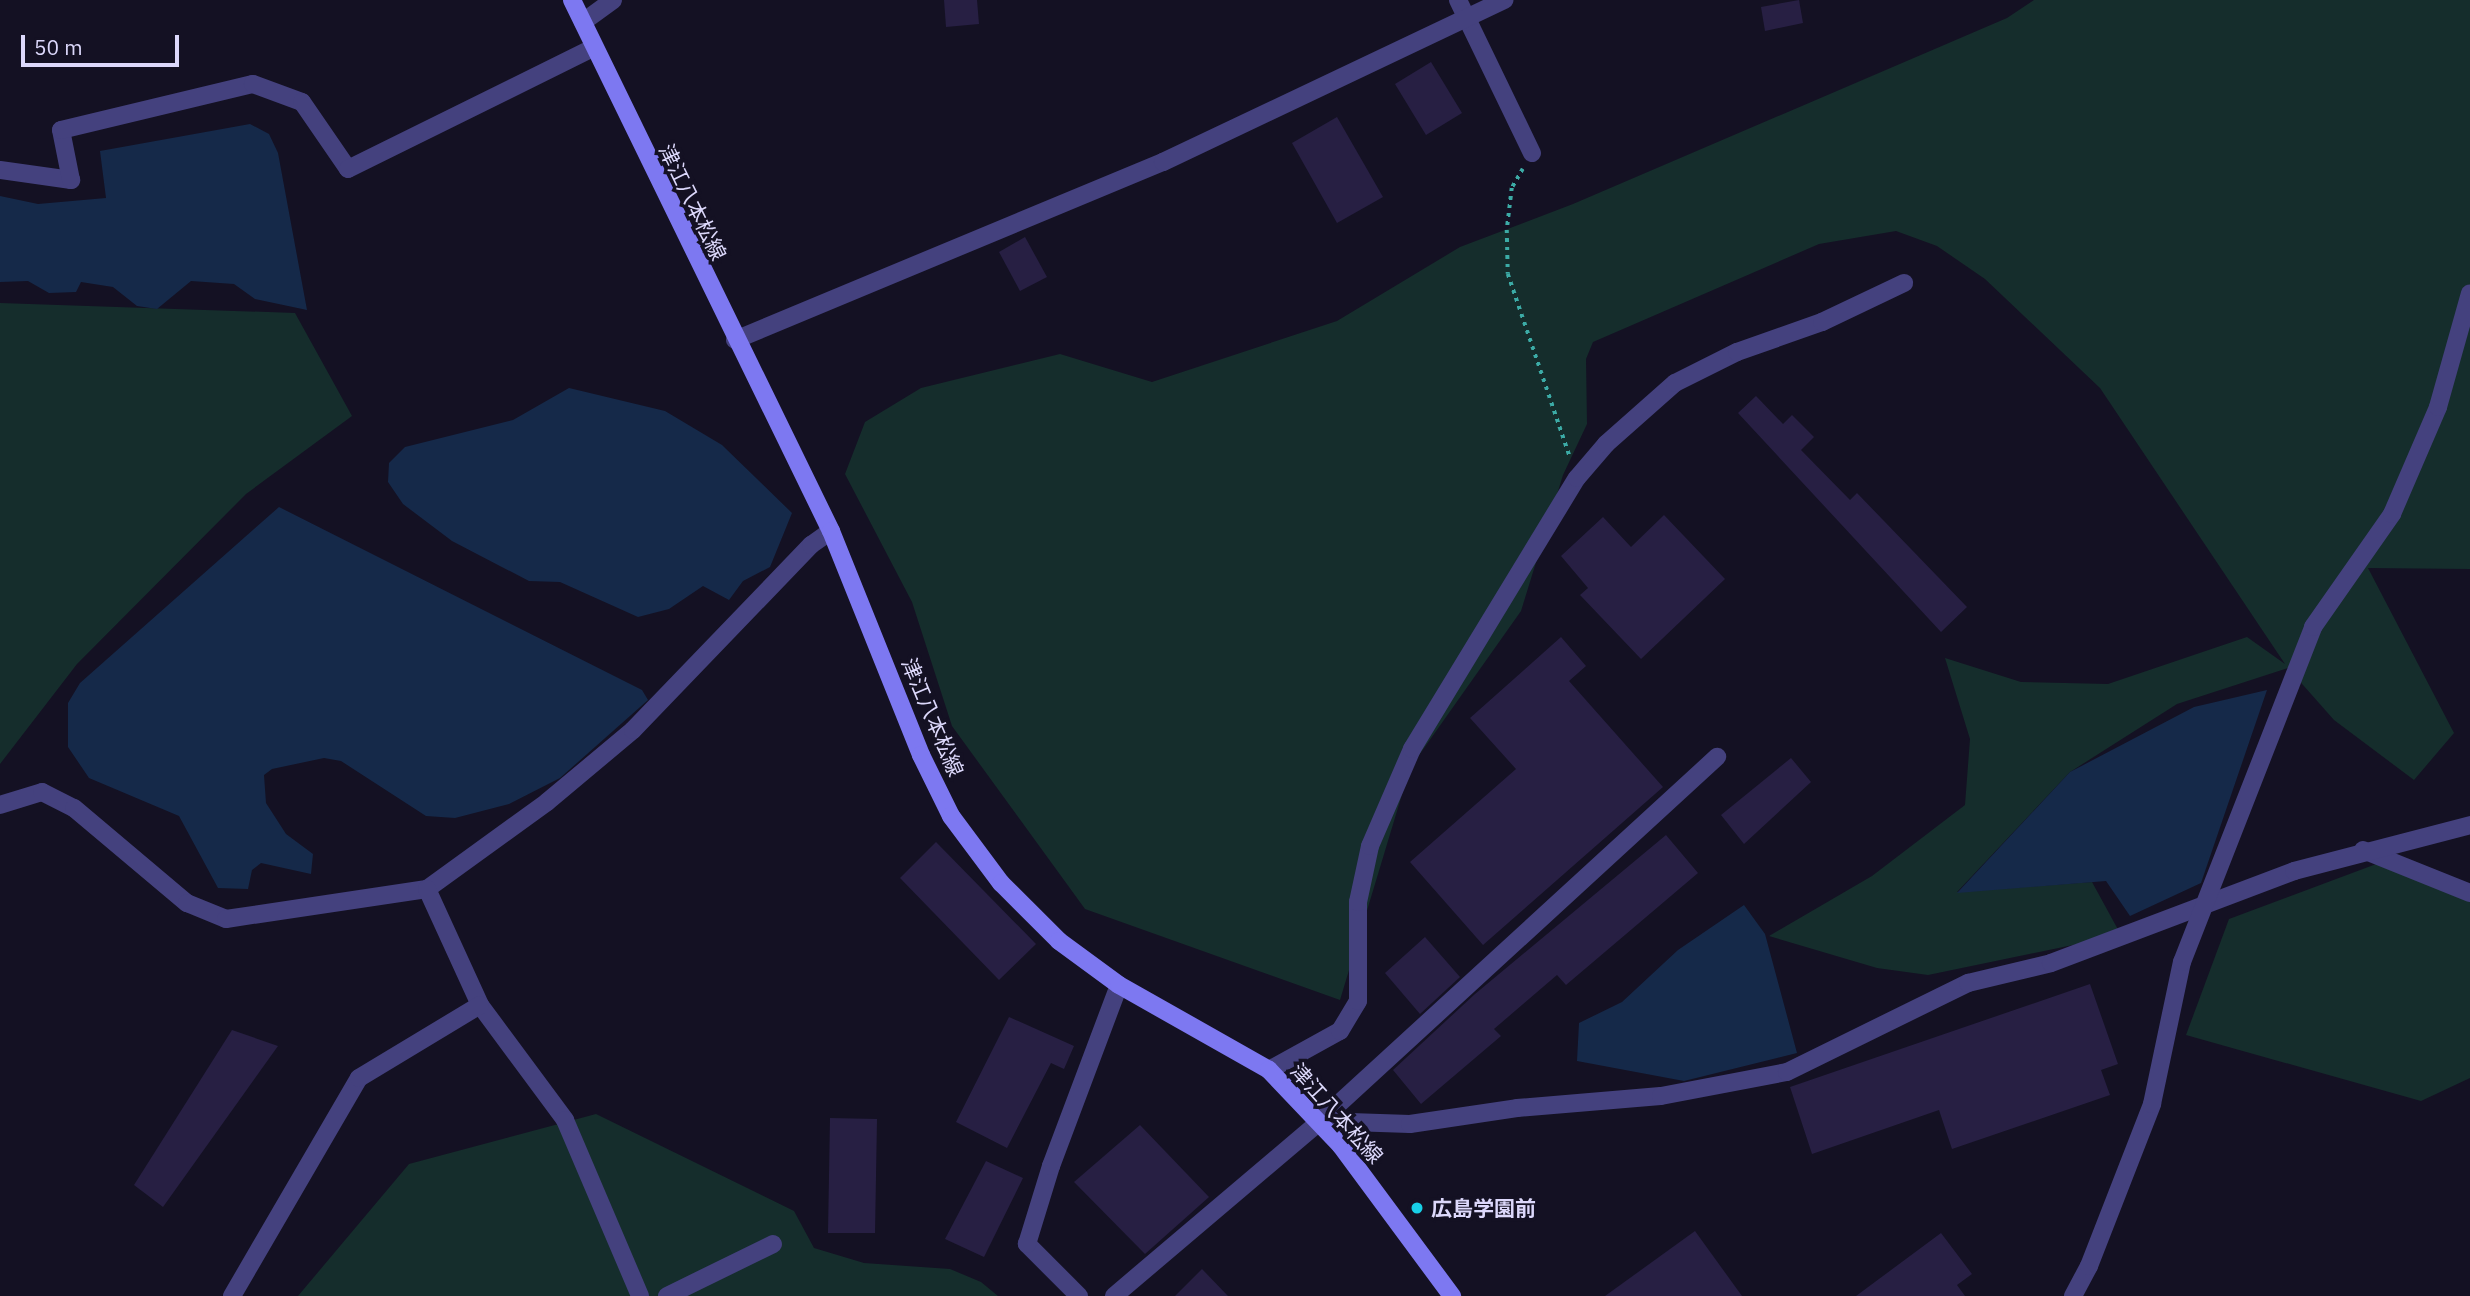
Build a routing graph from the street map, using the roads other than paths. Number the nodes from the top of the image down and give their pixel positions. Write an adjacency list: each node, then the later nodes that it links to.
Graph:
1 (572, 0): 6 (main road, 津江八本松線)
2 (613, 0): 6 (street)
3 (1458, 0): 5 (street)
4 (1504, 0): 5 (street)
5 (1467, 19): 8 (street); 12 (street)
6 (583, 22): 7 (main road, 津江八本松線)
7 (593, 48): 9 (street); 12 (main road, 津江八本松線)
8 (1532, 153)
9 (0, 170)
10 (1905, 283): 23 (street)
11 (2470, 293): 20 (street)
12 (736, 340): 13 (main road, 津江八本松線)
13 (831, 531): 18 (street); 21 (main road, 津江八本松線)
14 (1717, 757): 24 (street)
15 (0, 805): 18 (street)
16 (2470, 825): 17 (street)
17 (2363, 850): 19 (street); 20 (street)
18 (427, 889): 22 (street)
19 (2470, 893)
20 (2209, 900): 24 (street); 32 (street)
21 (1119, 985): 23 (main road, 津江八本松線); 29 (street)
22 (480, 1005): 26 (street); 27 (street)
23 (1269, 1070): 24 (main road, 津江八本松線)
24 (1320, 1121): 30 (street); 31 (main road, 津江八本松線)
25 (773, 1244): 28 (street)
26 (232, 1296)
27 (640, 1296)
28 (667, 1296)
29 (1079, 1296)
30 (1114, 1296)
31 (1452, 1296)
32 (2073, 1296)

